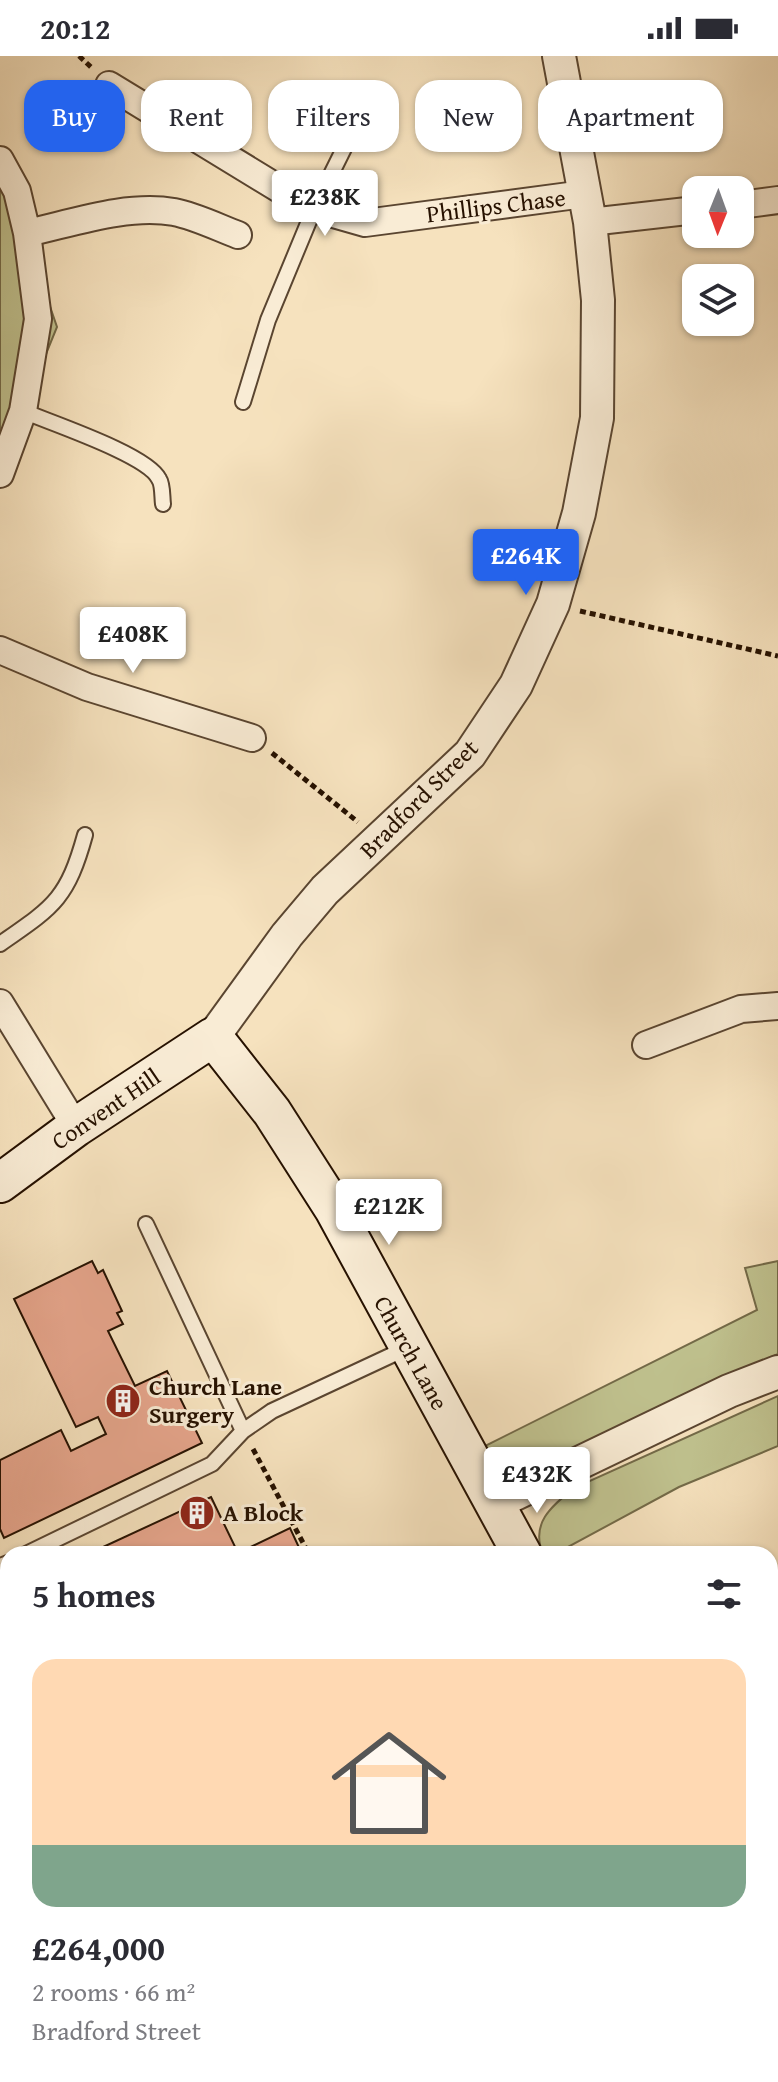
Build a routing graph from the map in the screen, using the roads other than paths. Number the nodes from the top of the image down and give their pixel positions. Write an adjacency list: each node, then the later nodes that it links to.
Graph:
1 (559, 56): 7 (street, Bradford Street)
2 (125, 95): 8 (street, Phillips Chase)
3 (342, 152): 8 (lane)
4 (0, 160): 10 (street)
5 (778, 200): 6 (street)
6 (754, 203)
7 (587, 208): 8 (street, Phillips Chase); 9 (street, Phillips Chase); 22 (street, Bradford Street)
8 (314, 209): 12 (lane)
9 (682, 210)
10 (27, 233): 11 (street); 13 (street)
11 (238, 235)
12 (243, 402)
13 (23, 411): 14 (street); 15 (lane)
14 (0, 474)
15 (163, 504)
16 (0, 650): 17 (street)
17 (252, 738)
18 (85, 835): 19 (lane)
19 (0, 944)
20 (0, 1003): 24 (street)
21 (778, 1006): 23 (street)
22 (213, 1037): 24 (main road, Convent Hill); 27 (main road, Church Lane)
23 (646, 1045)
24 (76, 1127): 25 (main road, Convent Hill)
25 (0, 1183)
26 (146, 1224): 29 (lane)
27 (407, 1348): 29 (lane); 30 (main road, Church Lane)
28 (778, 1372): 30 (street)
29 (243, 1431): 31 (lane)
30 (496, 1503): 32 (main road, Church Lane)
31 (43, 1546)
32 (518, 1546)

